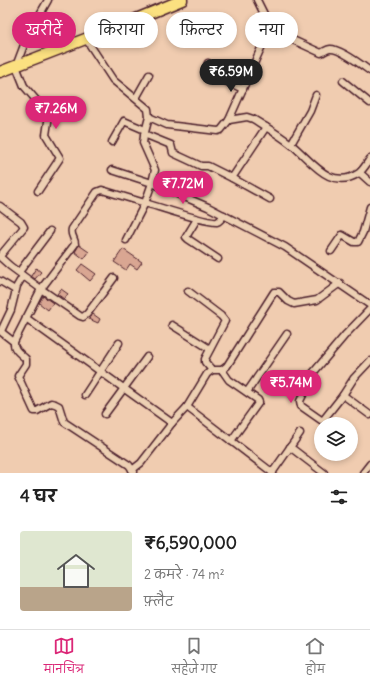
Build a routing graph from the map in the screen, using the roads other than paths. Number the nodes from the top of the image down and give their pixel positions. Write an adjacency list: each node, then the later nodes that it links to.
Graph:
1 (48, 0): 11 (street)
2 (168, 0): 11 (highway)
3 (182, 0): 5 (highway)
4 (257, 0): 6 (street)
5 (152, 12)
6 (263, 12)
7 (84, 40): 11 (highway)
8 (298, 42): 14 (street)
9 (92, 48): 20 (street)
10 (261, 48): 18 (street)
11 (17, 62): 13 (highway); 15 (highway); 34 (street)
12 (208, 63): 18 (street)
13 (0, 66)
14 (370, 71)
15 (0, 72)
16 (150, 75): 20 (street)
17 (343, 81): 21 (street)
18 (242, 89): 23 (street)
19 (316, 95): 27 (street)
20 (136, 98): 22 (street)
21 (370, 103)
22 (149, 117): 23 (street); 25 (street)
23 (230, 120): 24 (street)
24 (266, 126): 27 (street); 31 (street)
25 (145, 132): 26 (street); 31 (street); 33 (street)
26 (112, 142)
27 (291, 144): 30 (street)
28 (370, 159): 30 (street)
29 (112, 170): 33 (street)
30 (360, 173): 32 (street)
31 (232, 178): 35 (street)
32 (370, 182)
33 (152, 183): 36 (street); 39 (street)
34 (38, 191)
35 (270, 199)
36 (145, 203): 40 (street); 42 (street); 50 (street)
37 (0, 206): 44 (street)
38 (370, 207): 43 (street)
39 (224, 216): 40 (street); 49 (street)
40 (197, 219): 45 (street)
41 (50, 231): 46 (street)
42 (126, 240)
43 (331, 251)
44 (0, 256): 46 (street)
45 (218, 259)
46 (21, 274): 50 (street); 51 (street)
47 (114, 278): 50 (street)
48 (0, 281): 51 (street)
49 (340, 283): 53 (street); 64 (street)
50 (41, 289): 54 (street)
51 (15, 290): 56 (street)
52 (188, 291): 60 (street)
53 (370, 305): 69 (street)
54 (26, 318): 58 (street); 65 (street)
55 (172, 325): 60 (street)
56 (0, 331): 58 (street)
57 (287, 334): 67 (street)
58 (14, 342): 78 (street)
59 (119, 343): 65 (street)
60 (210, 349): 63 (street)
61 (147, 357): 66 (street)
62 (370, 361): 69 (street)
63 (212, 370): 64 (street); 70 (street)
64 (222, 370): 67 (street)
65 (100, 372): 66 (street); 68 (street)
66 (124, 389): 71 (street); 73 (street)
67 (247, 392): 75 (street)
68 (85, 395)
69 (344, 395): 72 (street)
70 (187, 407): 73 (street); 75 (street)
71 (105, 414)
72 (370, 415)
73 (172, 423): 78 (street)
74 (300, 433): 76 (street)
75 (231, 441): 79 (street)
76 (290, 447): 79 (street); 80 (street)
77 (370, 464): 81 (street)
78 (134, 472)
79 (272, 473)
80 (324, 473)
81 (363, 473)

